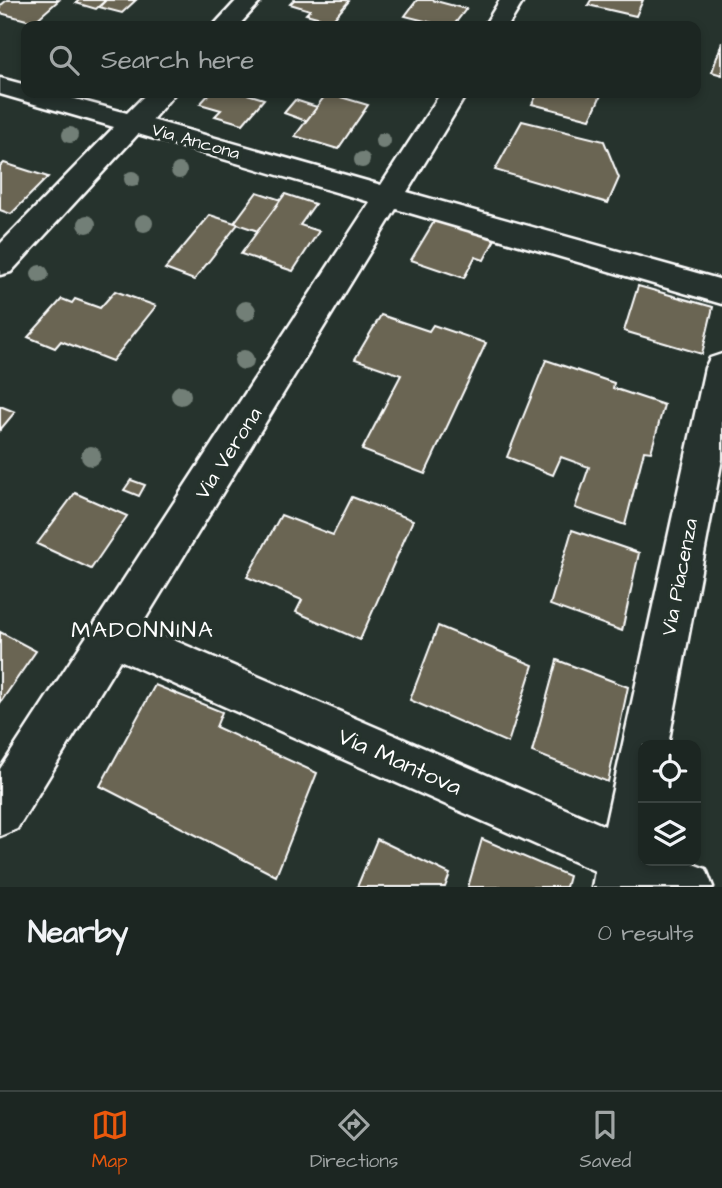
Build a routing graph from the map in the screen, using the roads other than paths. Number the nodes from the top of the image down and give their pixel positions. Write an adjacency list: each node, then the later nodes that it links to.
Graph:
1 (250, 0): 3 (street)
2 (512, 0): 4 (street)
3 (230, 21)
4 (498, 21)
5 (0, 86): 6 (street, Via Ancona)
6 (21, 92)
7 (43, 98): 10 (street, Via Ancona)
8 (157, 98): 10 (street)
9 (451, 98): 11 (street, Via Verona)
10 (134, 123): 11 (street, Via Ancona); 12 (street)
11 (391, 196): 13 (street, Via Ancona); 15 (street, Via Verona)
12 (0, 264)
13 (722, 292)
14 (722, 368): 16 (street, Via Piacenza)
15 (112, 635): 18 (street, Via Verona); 19 (street, Via Mantova)
16 (646, 740)
17 (638, 780): 19 (street)
18 (0, 812)
19 (620, 872): 20 (street, Via Mantova)
20 (688, 887)

